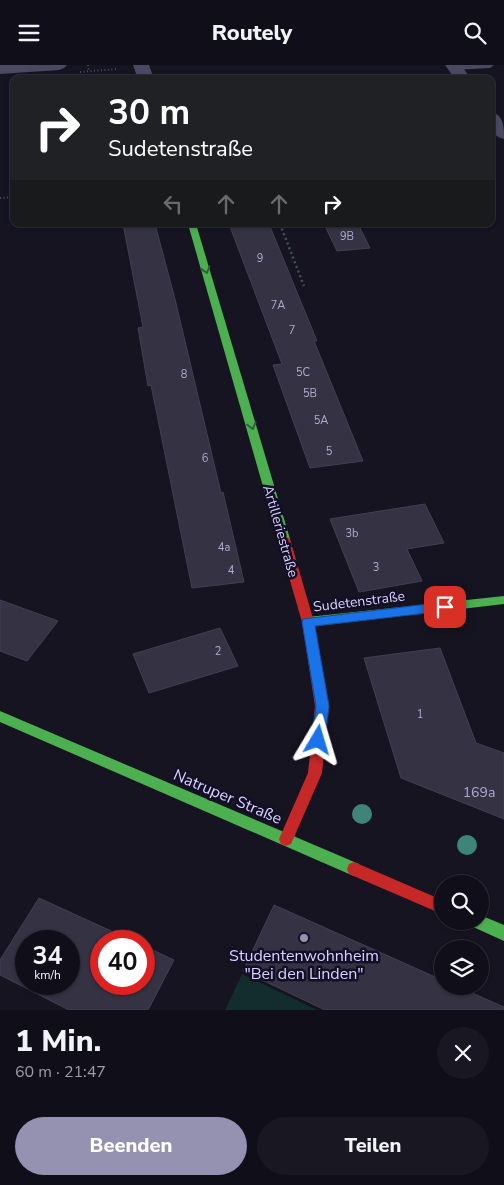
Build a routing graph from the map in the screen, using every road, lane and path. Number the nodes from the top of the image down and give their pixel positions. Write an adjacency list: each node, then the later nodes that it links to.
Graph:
1 (59, 65): 4 (street)
2 (88, 65): 6 (path)
3 (490, 65): 5 (lane)
4 (0, 69)
5 (457, 70)
6 (89, 71)
7 (495, 122): 8 (street)
8 (504, 134)
9 (193, 227): 13 (street, Artilleriestraße, one-way to 13)
10 (281, 227): 11 (path)
11 (304, 286)
12 (504, 600): 13 (street, Sudetenstraße)
13 (308, 622): 15 (street, Artilleriestraße)
14 (0, 716): 15 (street, Natruper Straße)
15 (286, 839): 16 (street, Natruper Straße)
16 (434, 904)
17 (489, 927): 18 (street)
18 (504, 933)

